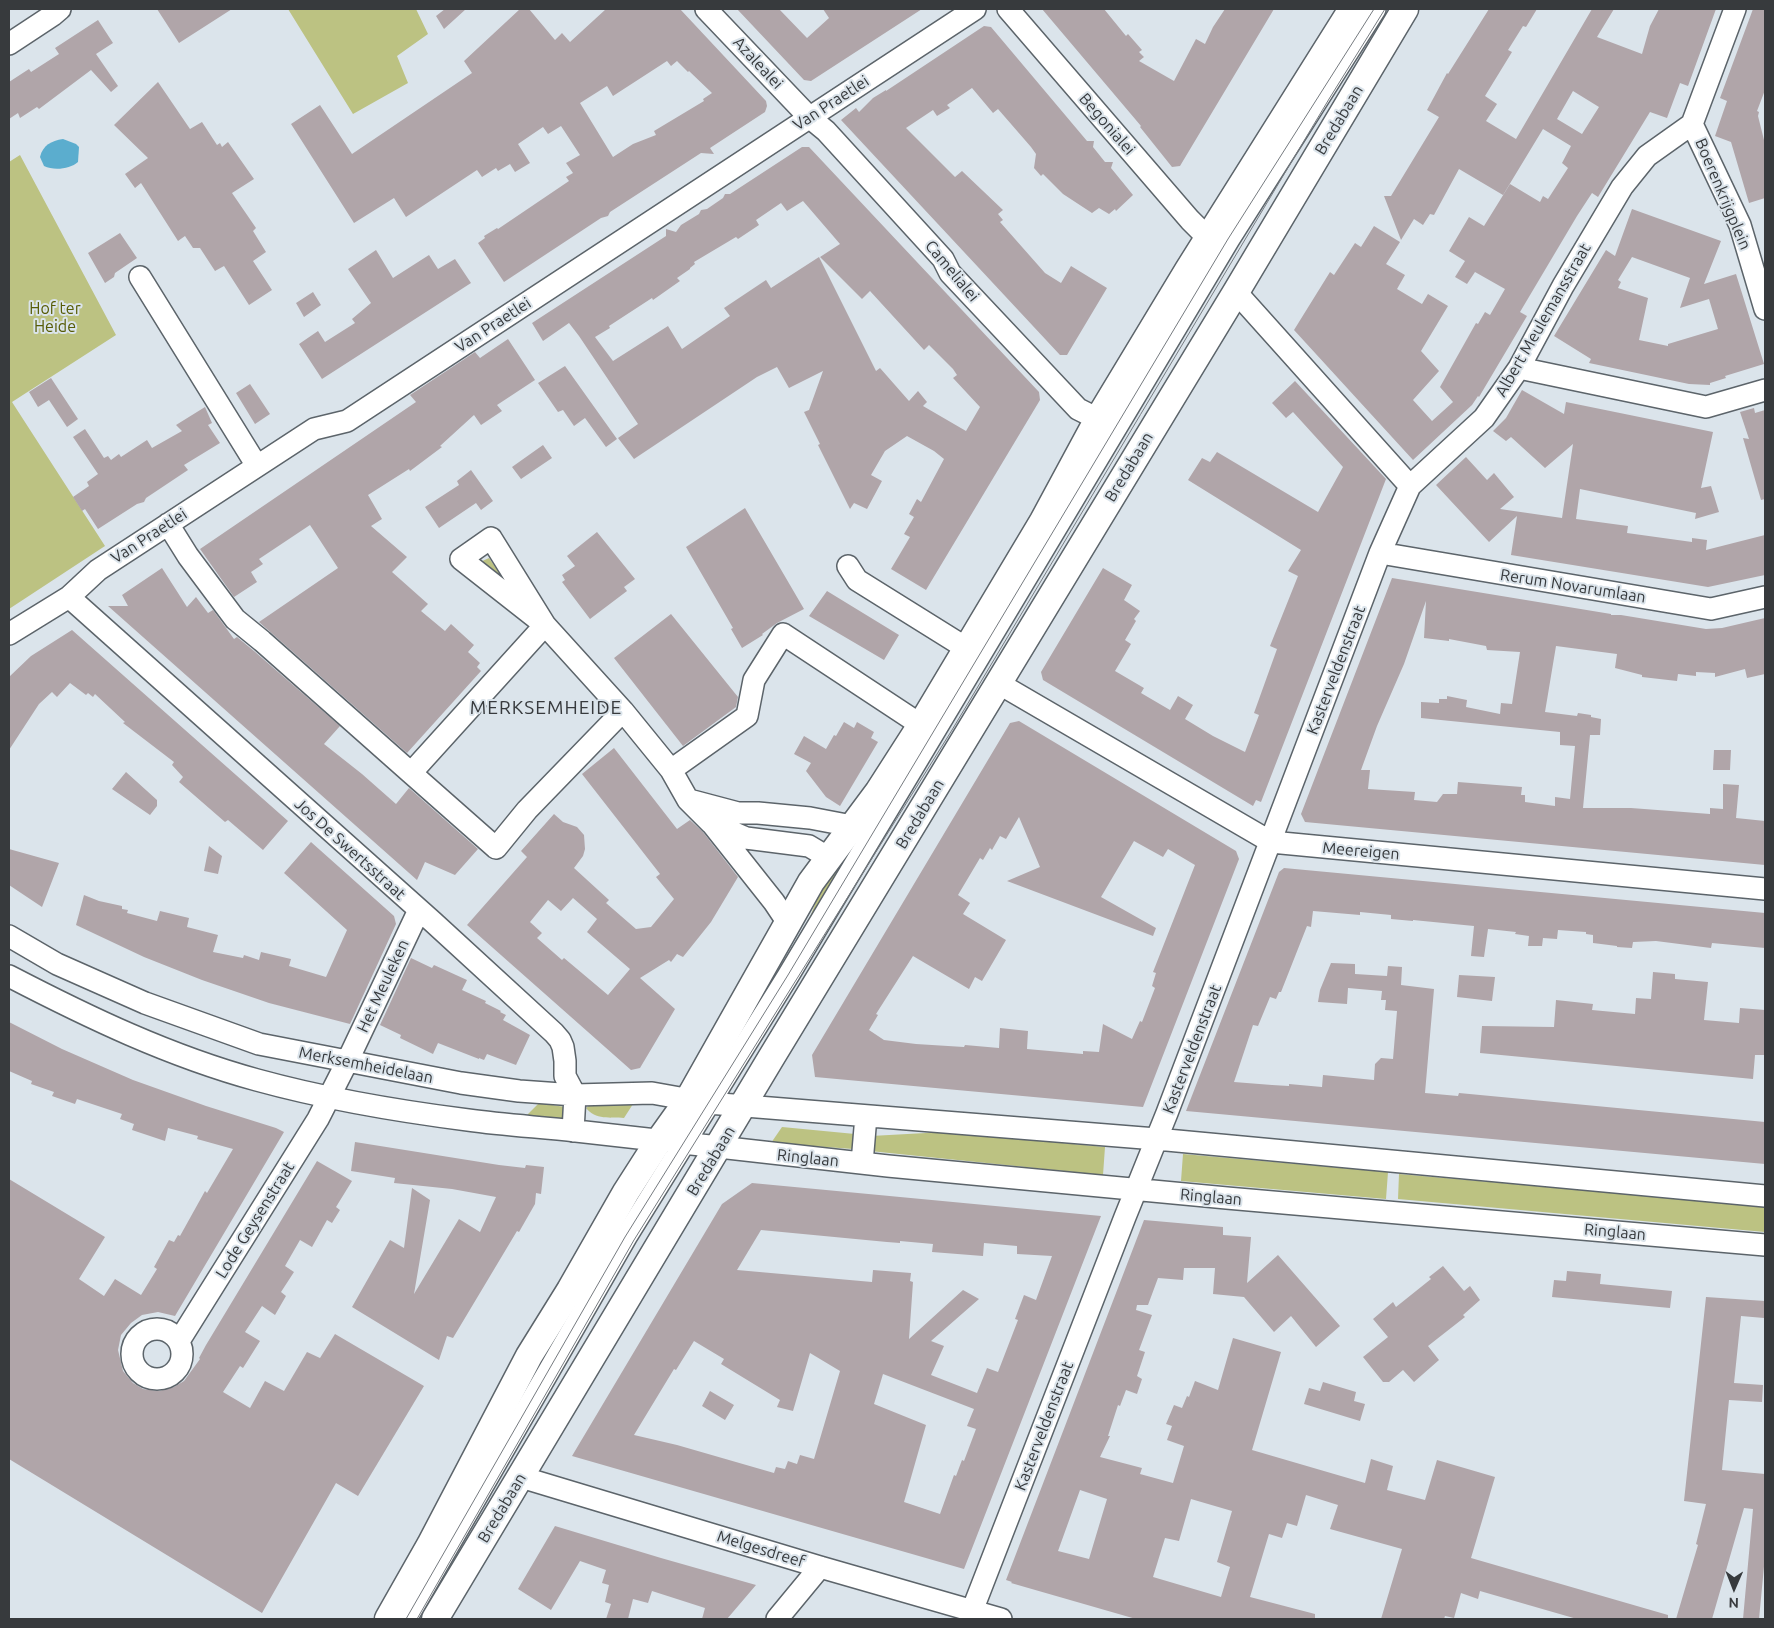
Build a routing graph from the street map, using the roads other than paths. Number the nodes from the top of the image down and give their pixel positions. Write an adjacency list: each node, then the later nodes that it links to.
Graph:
1 (60, 9): 10 (street)
2 (706, 9): 11 (street, Azalealei)
3 (975, 9): 11 (street, Van Praetlei)
4 (1008, 9): 14 (street, Begonialei)
5 (1352, 9): 14 (main road)
6 (1375, 9): 49 (street)
7 (1384, 9): 49 (street)
8 (1405, 9): 16 (main road, Bredabaan)
9 (1735, 9): 12 (street)
10 (9, 44)
11 (809, 118): 20 (street, Camelialei); 21 (street, Van Praetlei)
12 (1692, 124): 13 (street, Boerenkrijgplein); 17 (street, Boerenkrijgplein)
13 (1622, 187): 18 (street, Albert Meulemansstraat)
14 (1208, 238): 20 (main road)
15 (140, 277): 21 (street)
16 (1236, 292): 22 (street); 30 (main road, Bredabaan)
17 (1765, 309)
18 (1519, 368): 19 (street); 22 (street, Albert Meulemansstraat)
19 (1765, 390)
20 (1098, 419): 29 (main road)
21 (257, 466): 23 (street, Van Praetlei)
22 (1410, 486): 24 (street, Kasterveldenstraat)
23 (168, 524): 26 (street, Van Praetlei); 34 (street)
24 (1380, 554): 27 (street, Rerum Novarumlaan); 39 (street, Kasterveldenstraat)
25 (848, 566): 29 (street)
26 (69, 597): 28 (street, Van Praetlei); 42 (street, Jos De Swertsstraat)
27 (1765, 597)
28 (9, 634)
29 (966, 648): 32 (main road)
30 (998, 683): 39 (street, Meereigen); 50 (main road, Bredabaan)
31 (623, 711): 33 (street); 34 (street); 34 (street)
32 (921, 725): 33 (street); 38 (main road)
33 (671, 770): 35 (street)
34 (411, 773)
35 (688, 800): 36 (street); 37 (street)
36 (711, 823): 37 (street); 43 (street)
37 (736, 823): 38 (street); 40 (street)
38 (852, 826): 40 (main road)
39 (1271, 842): 41 (street, Meereigen); 53 (street, Kasterveldenstraat)
40 (829, 858): 43 (main road)
41 (1765, 889)
42 (419, 910): 46 (street, Het Meuleken); 47 (street, Jos De Swertsstraat)
43 (788, 923): 49 (main road)
44 (9, 936): 46 (street, Merksemheidelaan)
45 (9, 976): 48 (street)
46 (347, 1062): 47 (street, Merksemheidelaan); 48 (street, Het Meuleken)
47 (575, 1095): 49 (street, Merksemheidelaan); 52 (street, Jos De Swertsstraat)
48 (328, 1097): 52 (street); 60 (street, Lode Geysenstraat)
49 (705, 1102): 50 (street, Merksemheidelaan); 54 (main road)
50 (744, 1106): 51 (street); 55 (main road, Bredabaan)
51 (866, 1116): 53 (street); 56 (street)
52 (573, 1131): 54 (street)
53 (1156, 1139): 57 (street, Kasterveldenstraat); 58 (street)
54 (677, 1144): 55 (street, Ringlaan); 64 (main road); 65 (street); 66 (street)
55 (718, 1148): 56 (street, Ringlaan); 61 (main road, Bredabaan)
56 (862, 1163): 57 (street, Ringlaan)
57 (1135, 1190): 59 (street, Ringlaan); 63 (street, Kasterveldenstraat)
58 (1765, 1196)
59 (1765, 1245)
60 (179, 1341)
61 (521, 1477): 62 (street, Melgesdreef); 67 (main road, Bredabaan)
62 (820, 1567): 63 (street, Melgesdreef); 68 (street)
63 (972, 1611): 69 (street, Melgesdreef)
64 (388, 1619)
65 (406, 1619)
66 (416, 1619)
67 (435, 1619)
68 (777, 1619)
69 (1001, 1619)

